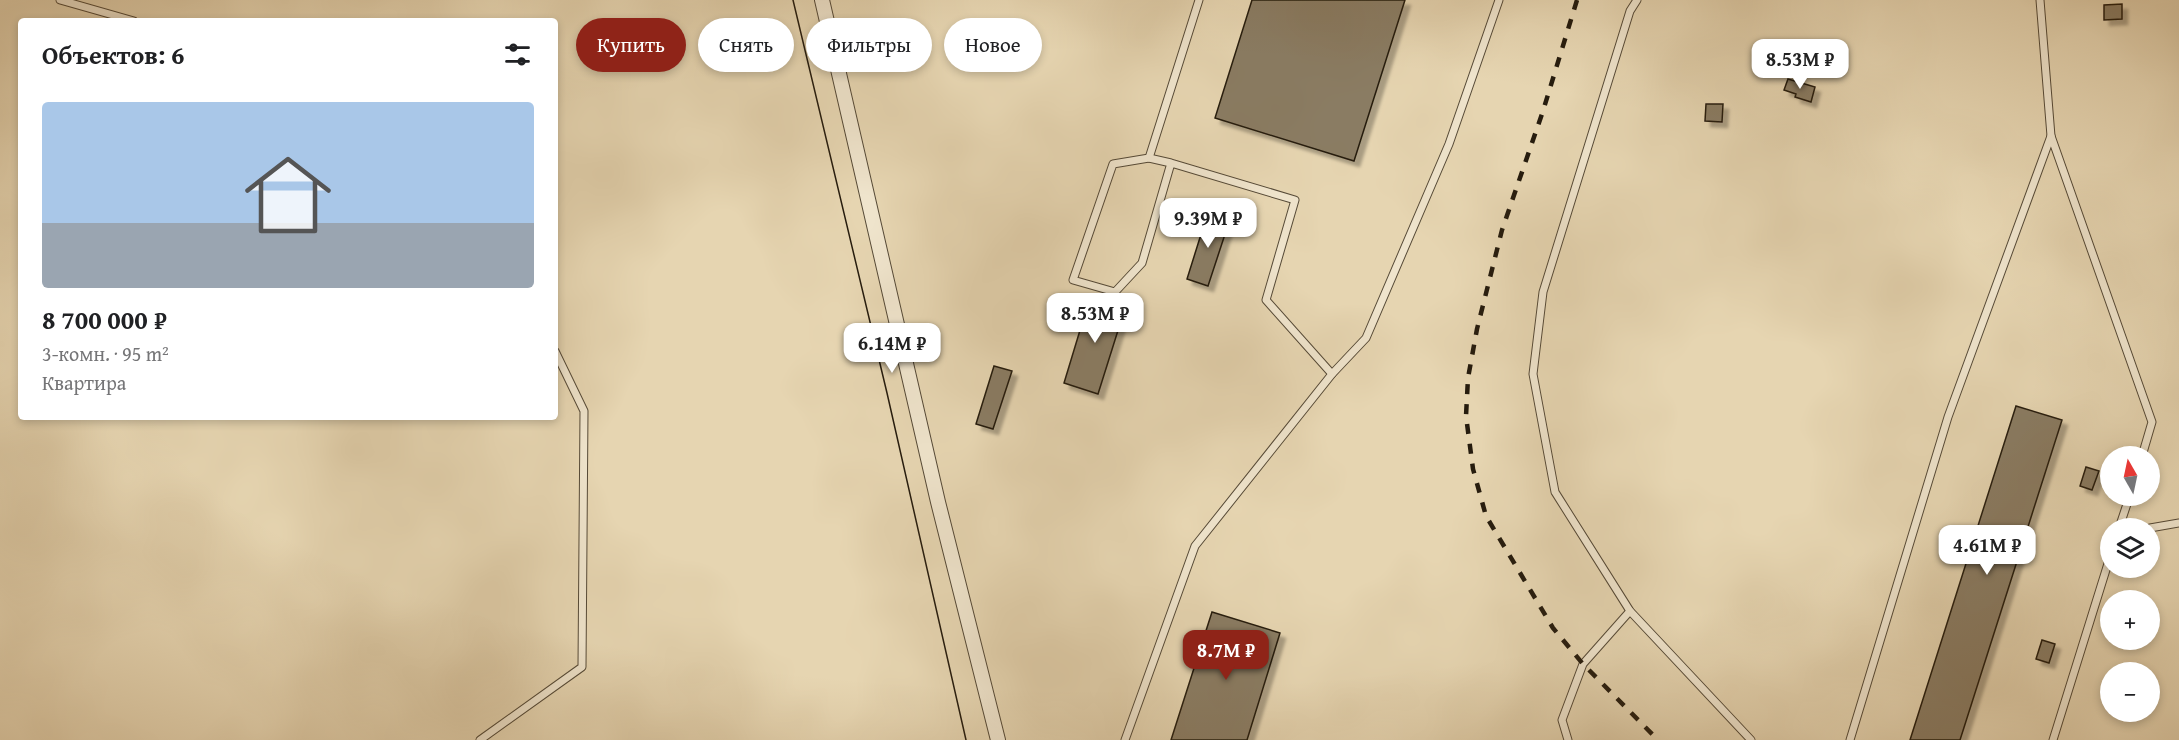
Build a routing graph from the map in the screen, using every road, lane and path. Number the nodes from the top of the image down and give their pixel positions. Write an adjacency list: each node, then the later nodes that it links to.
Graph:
1 (60, 0): 7 (lane)
2 (822, 0): 19 (street)
3 (1199, 0): 9 (lane)
4 (1499, 0): 12 (lane)
5 (1637, 0): 17 (lane)
6 (2040, 0): 8 (lane)
7 (123, 18)
8 (2051, 136): 13 (lane); 23 (lane)
9 (1149, 158): 10 (lane); 10 (lane)
10 (1171, 163): 12 (lane)
11 (558, 357): 18 (lane)
12 (1332, 374): 20 (lane)
13 (2145, 446)
14 (2179, 523): 15 (lane)
15 (2160, 526)
16 (2103, 578): 24 (lane)
17 (1630, 611): 21 (lane); 22 (lane)
18 (480, 740)
19 (998, 740)
20 (1125, 740)
21 (1568, 740)
22 (1751, 740)
23 (1851, 740)
24 (2053, 740)

